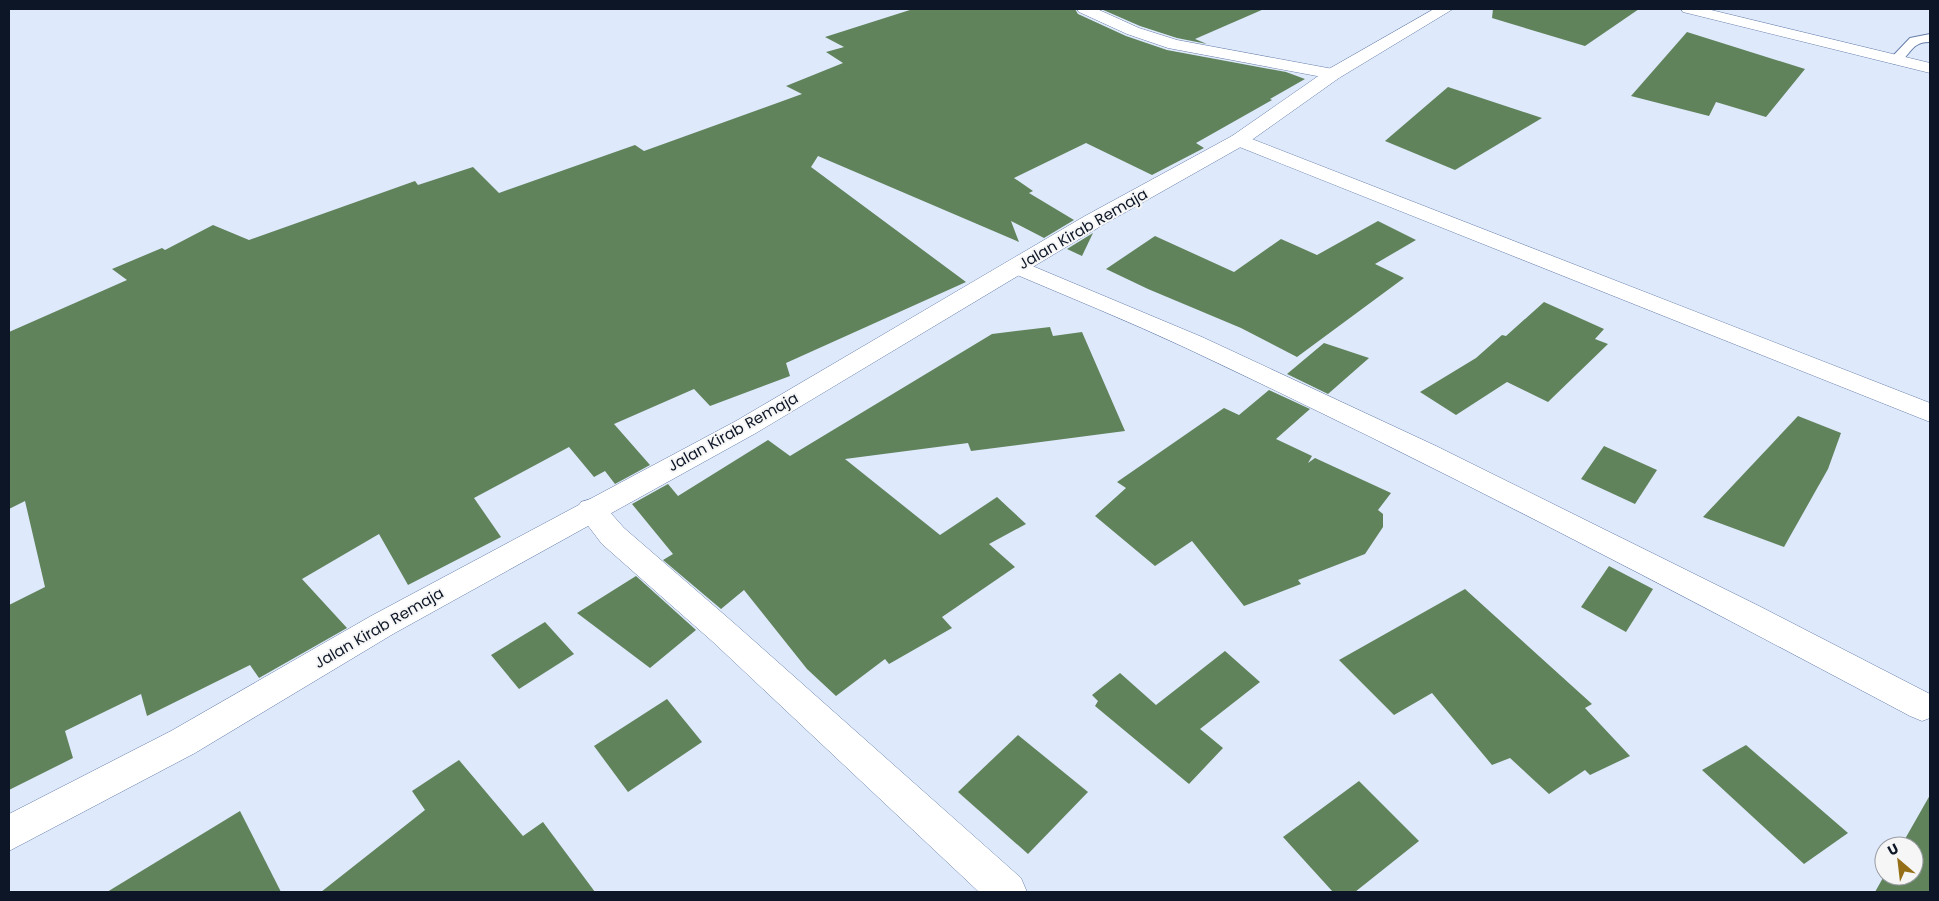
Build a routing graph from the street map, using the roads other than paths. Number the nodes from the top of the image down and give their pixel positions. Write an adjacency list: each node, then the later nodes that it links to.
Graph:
1 (1085, 9): 7 (street)
2 (1445, 9): 7 (street, Jalan Kirab Remaja)
3 (1690, 9): 5 (street)
4 (1930, 38): 5 (lane)
5 (1895, 60): 6 (street)
6 (1930, 68)
7 (1333, 74): 8 (street, Jalan Kirab Remaja)
8 (1251, 144): 9 (street, Jalan Kirab Remaja); 10 (street)
9 (1018, 268): 11 (street, Jalan Kirab Remaja); 12 (street)
10 (1930, 413)
11 (601, 522): 13 (street, Jalan Kirab Remaja); 14 (street)
12 (1922, 706)
13 (9, 833)
14 (1007, 892)

